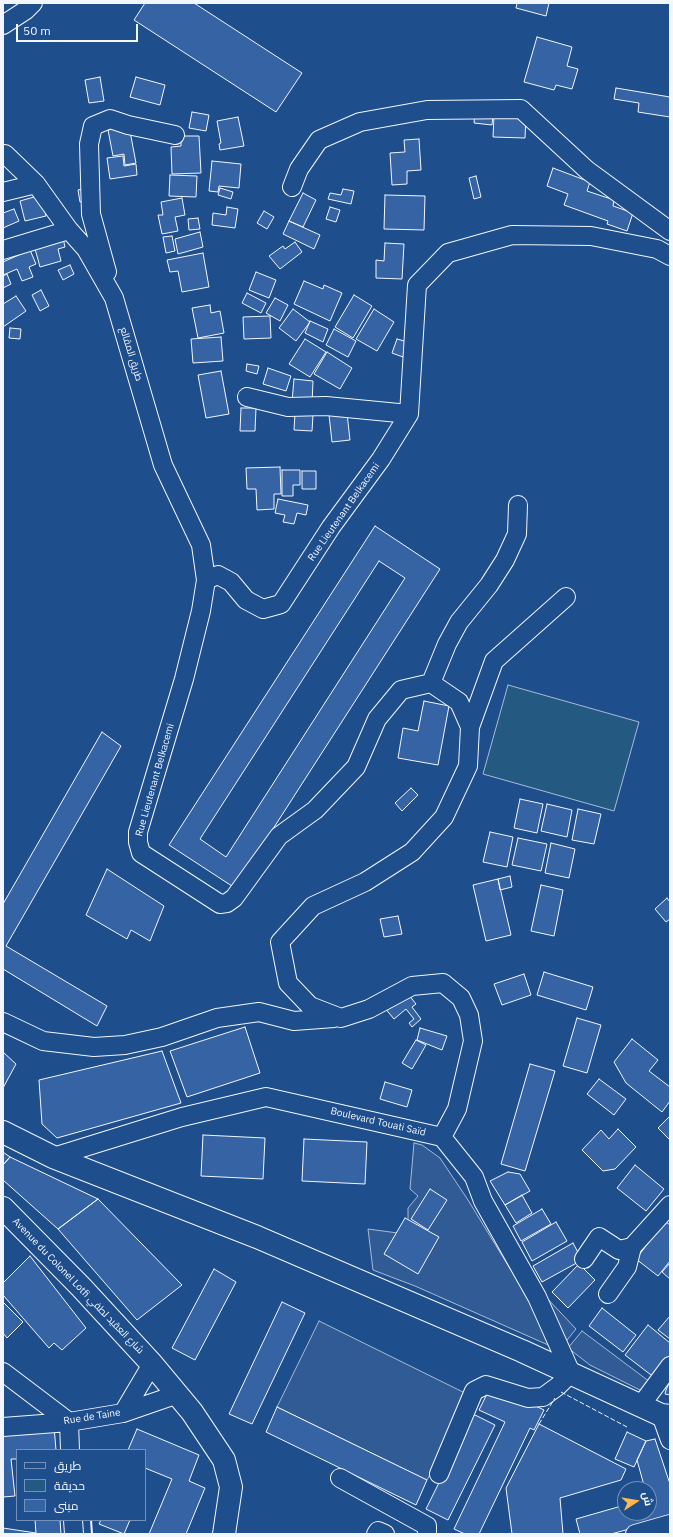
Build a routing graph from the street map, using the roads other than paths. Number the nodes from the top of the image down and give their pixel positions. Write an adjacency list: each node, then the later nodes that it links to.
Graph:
1 (34, 3): 2 (street)
2 (3, 25)
3 (175, 135): 12 (street)
4 (5, 154): 5 (street, طريق المقالع)
5 (36, 184): 7 (street); 8 (street, طريق المقالع)
6 (292, 187): 9 (street)
7 (3, 192)
8 (69, 230): 10 (street); 12 (street, طريق المقالع)
9 (670, 231)
10 (3, 250)
11 (670, 256): 14 (street, Rue Lieutenant Belkacemi)
12 (114, 298): 16 (street, طريق المقالع)
13 (247, 397): 14 (street)
14 (409, 414): 16 (street, Rue Lieutenant Belkacemi)
15 (518, 505): 18 (street)
16 (206, 580): 18 (street, Rue Lieutenant Belkacemi)
17 (566, 598): 19 (street)
18 (431, 683): 19 (street)
19 (470, 727): 20 (street)
20 (341, 1018): 21 (street); 23 (street)
21 (3, 1022)
22 (3, 1132): 24 (main road)
23 (442, 1137): 24 (street, Boulevard Touati Saïd); 33 (street)
24 (53, 1157): 33 (main road)
25 (670, 1205): 27 (street)
26 (3, 1208): 30 (main road, Avenue du Colonel Lotfi شارع العقيد لطفي)
27 (632, 1247): 28 (street); 29 (street)
28 (584, 1259)
29 (608, 1294)
30 (152, 1364): 34 (main road, Avenue du Colonel Lotfi شارع العقيد لطفي); 36 (street)
31 (670, 1366): 35 (street)
32 (3, 1372): 38 (street)
33 (571, 1372): 35 (main road); 42 (street)
34 (178, 1394): 36 (street, Rue de Taine); 47 (main road, Avenue du Colonel Lotfi شارع العقيد لطفي)
35 (641, 1405): 37 (main road)
36 (124, 1413): 38 (street, Rue de Taine)
37 (665, 1415): 40 (street)
38 (69, 1422): 39 (street, Rue de Taine); 41 (street)
39 (3, 1427)
40 (670, 1440)
41 (70, 1449)
42 (438, 1474)
43 (340, 1478): 48 (street)
44 (73, 1521): 46 (street)
45 (670, 1524): 49 (street)
46 (74, 1534)
47 (224, 1534)
48 (427, 1534)
49 (635, 1534)

